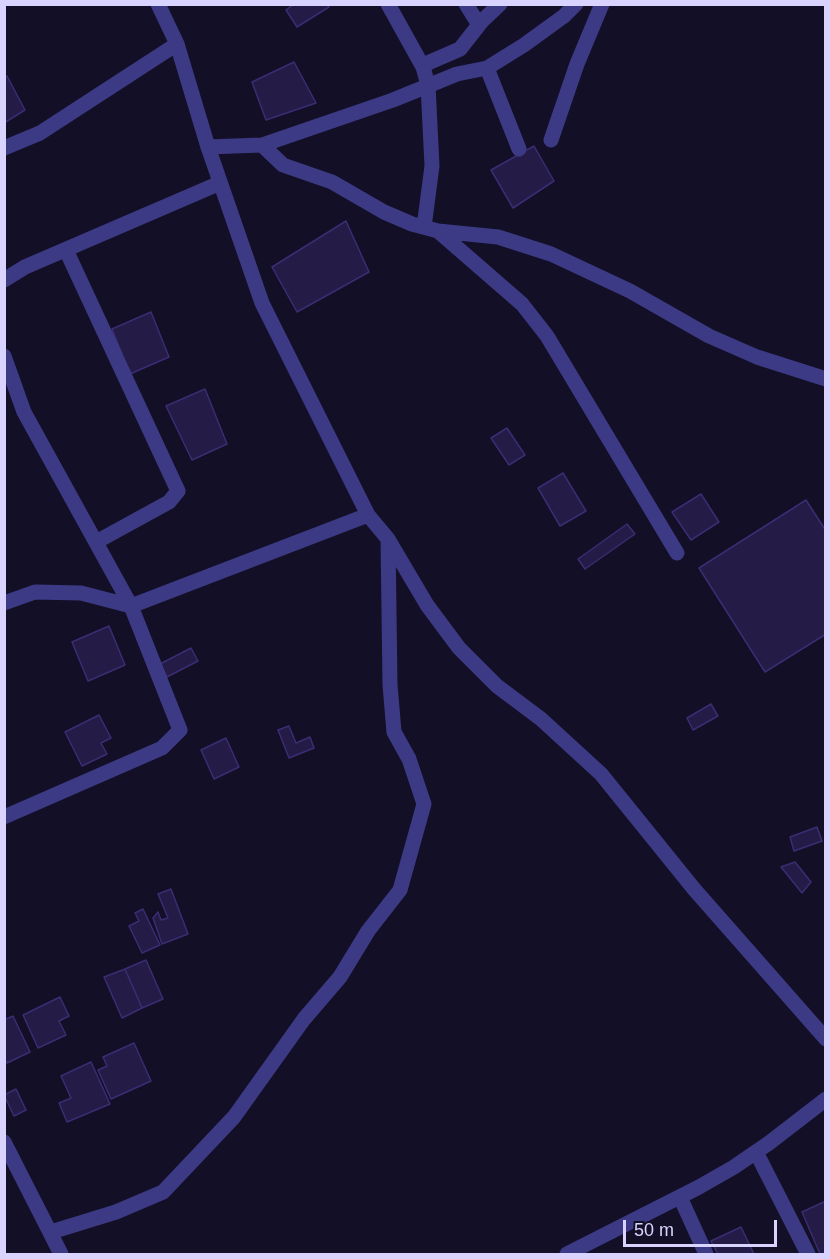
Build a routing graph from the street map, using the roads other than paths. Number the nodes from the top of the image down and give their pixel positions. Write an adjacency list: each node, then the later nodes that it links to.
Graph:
1 (158, 4): 8 (street)
2 (388, 4): 9 (street)
3 (466, 4): 7 (street)
4 (500, 4): 7 (street)
5 (576, 4): 10 (street)
6 (602, 4): 12 (street)
7 (479, 25): 9 (street)
8 (177, 44): 14 (street); 15 (street)
9 (423, 67): 11 (street)
10 (487, 68): 11 (street); 16 (street)
11 (428, 85): 13 (street); 18 (street)
12 (551, 140)
13 (262, 145): 14 (street); 18 (street)
14 (208, 147): 17 (street)
15 (4, 148)
16 (519, 149)
17 (220, 183): 19 (street); 23 (street)
18 (431, 229): 22 (street); 26 (street)
19 (66, 250): 20 (street); 25 (street)
20 (4, 280)
21 (4, 356): 25 (street)
22 (825, 379)
23 (368, 516): 24 (street); 28 (street)
24 (388, 539): 30 (street); 35 (street)
25 (96, 542): 28 (street)
26 (677, 553)
27 (4, 603): 28 (street)
28 (131, 606): 29 (street)
29 (4, 817)
30 (825, 1039)
31 (825, 1099): 33 (street)
32 (4, 1142): 35 (street)
33 (756, 1152): 34 (street); 39 (street)
34 (680, 1197): 37 (street); 38 (street)
35 (51, 1232): 36 (street)
36 (62, 1254)
37 (567, 1254)
38 (706, 1254)
39 (808, 1254)

